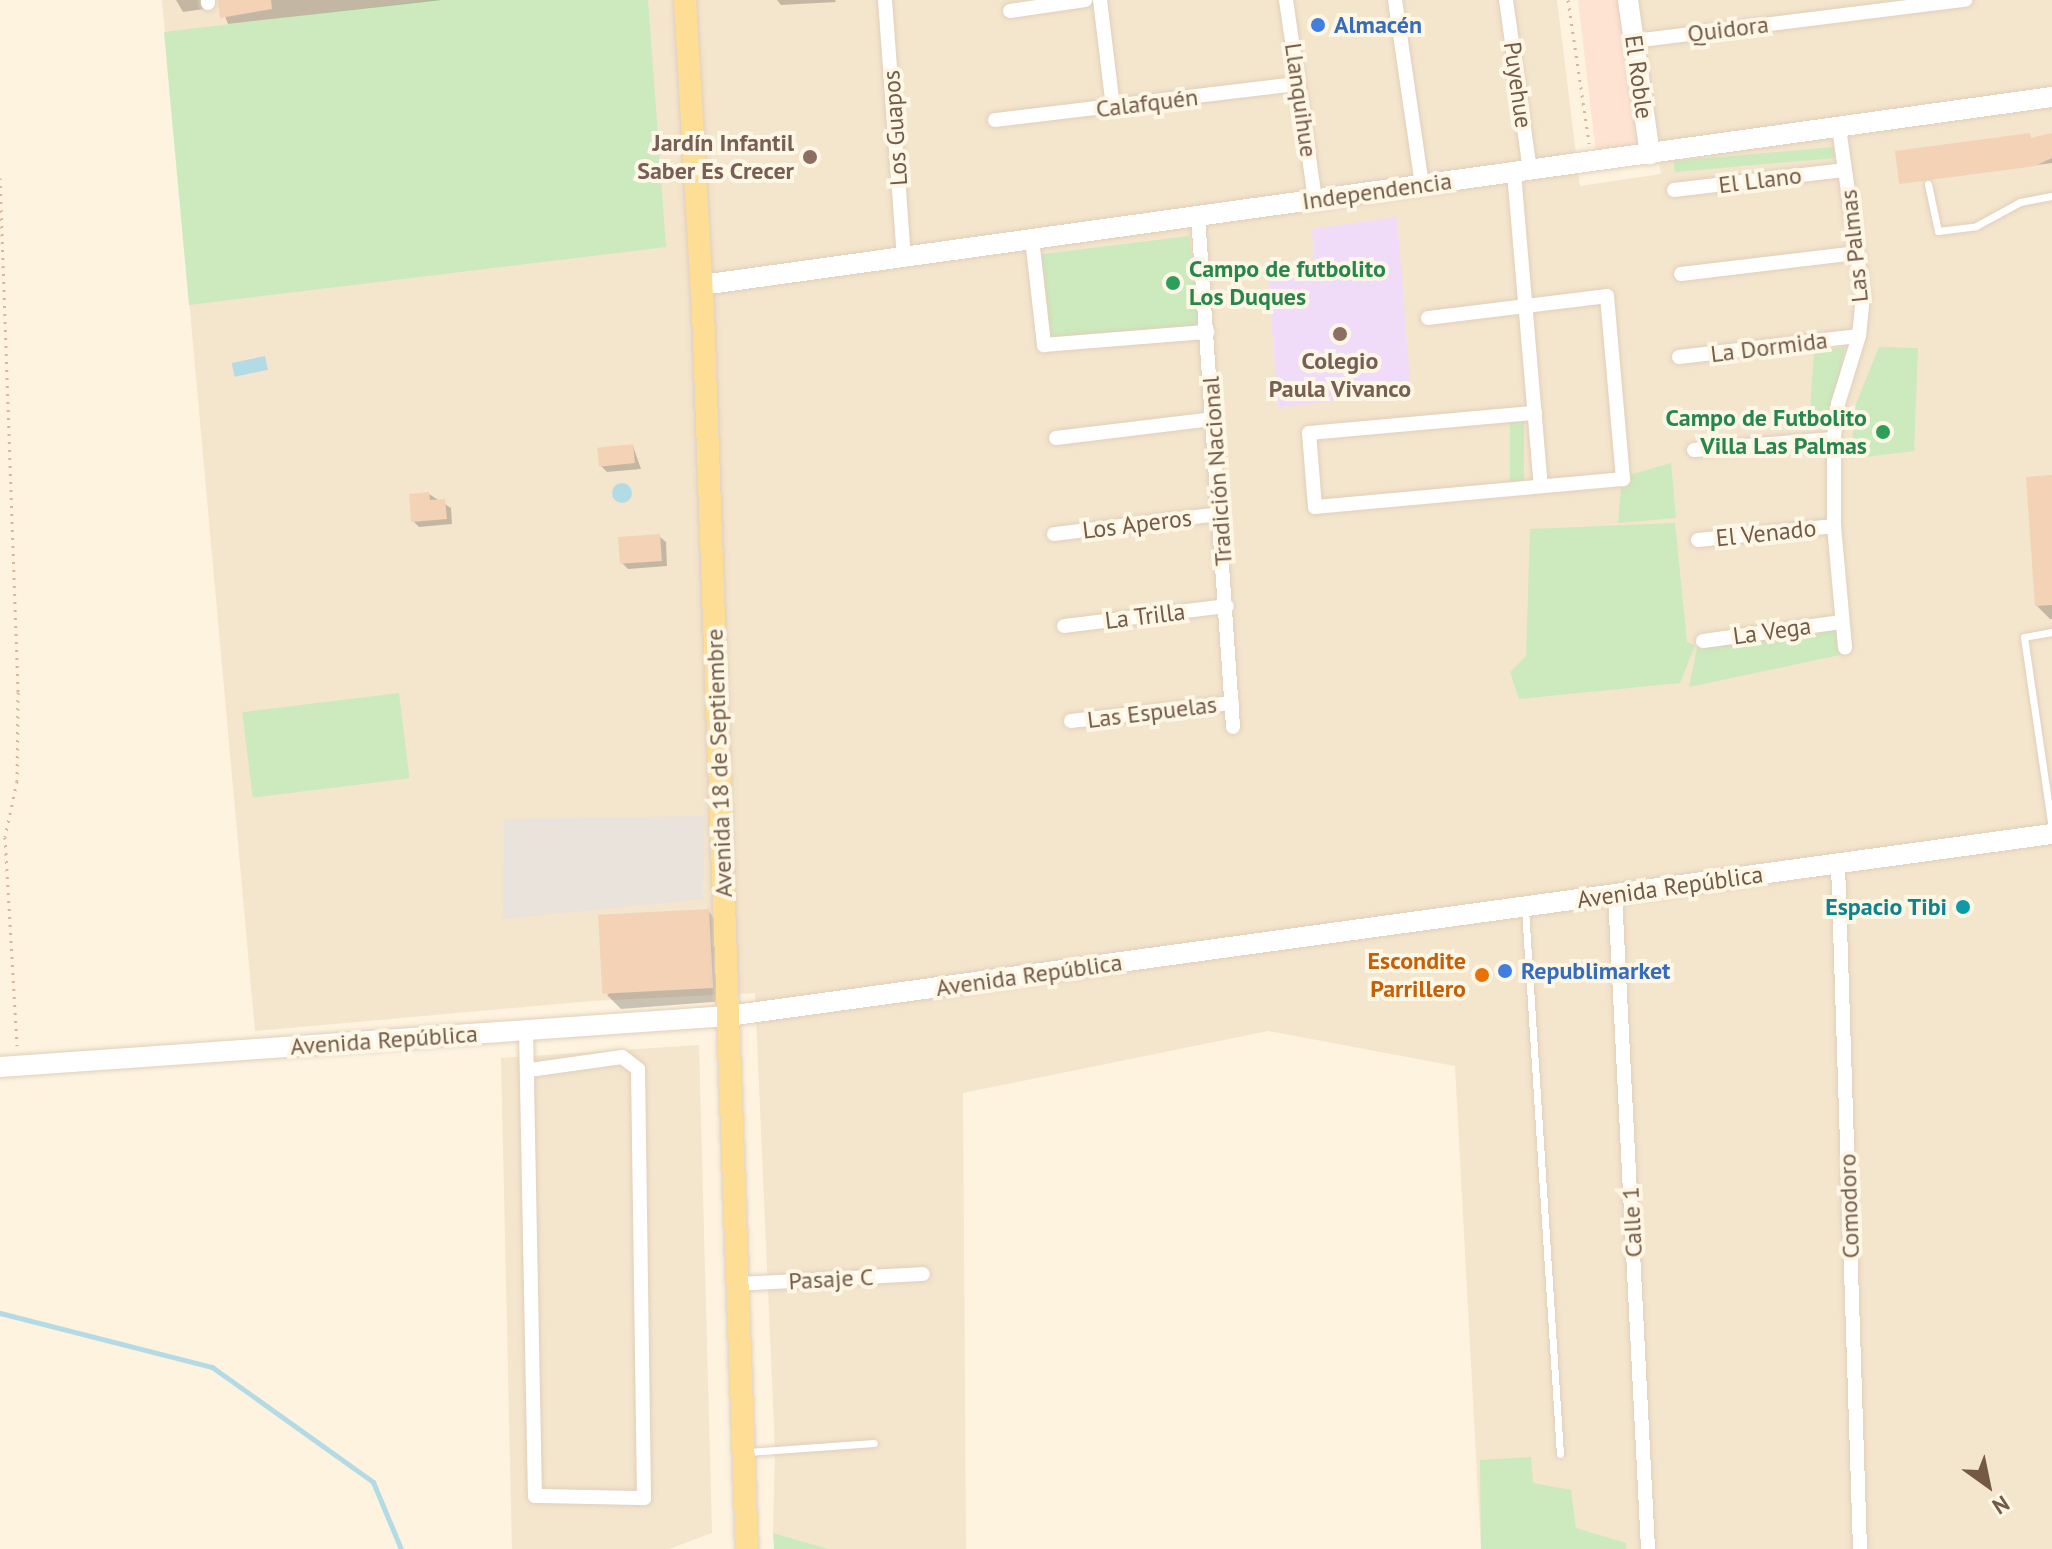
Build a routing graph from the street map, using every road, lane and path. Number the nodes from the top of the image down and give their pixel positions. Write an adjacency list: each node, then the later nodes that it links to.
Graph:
1 (685, 0): 33 (main road, Avenida 18 de Septiembre)
2 (885, 0): 31 (street, Los Guapos)
3 (1085, 0): 11 (street)
4 (1100, 0): 15 (street)
5 (1286, 0): 13 (street, Llanquihue)
6 (1395, 0): 24 (street)
7 (1506, 0): 21 (street, Puyehue)
8 (1568, 0): 19 (path)
9 (1628, 0): 12 (main road, El Roble)
10 (1965, 0): 12 (street, Quidora)
11 (1010, 11)
12 (1634, 41): 18 (main road, El Roble)
13 (1298, 84): 15 (street, Calafquén); 27 (street, Llanquihue)
14 (2052, 97): 17 (main road, Independencia)
15 (1113, 108): 16 (street, Calafquén)
16 (995, 120)
17 (1839, 128): 18 (main road, Independencia); 20 (street, Las Palmas)
18 (1650, 154): 19 (main road, Independencia)
19 (1591, 162): 21 (main road, Independencia)
20 (1845, 170): 25 (street, El Llano); 30 (street, Las Palmas)
21 (1522, 171): 24 (main road, Independencia); 34 (street, Puyehue)
22 (0, 178): 64 (path)
23 (1928, 184): 26 (lane)
24 (1422, 185): 27 (main road, Independencia)
25 (1674, 190)
26 (2052, 196)
27 (1315, 200): 28 (main road, Independencia)
28 (1198, 216): 29 (main road, Independencia); 36 (street, Tradición Nacional)
29 (1032, 239): 31 (main road, Independencia); 36 (street)
30 (1858, 253): 32 (street); 37 (street, Las Palmas)
31 (904, 257): 33 (main road, Independencia)
32 (1681, 274)
33 (702, 285): 62 (main road, Avenida 18 de Septiembre)
34 (1525, 303): 35 (street); 39 (street, Puyehue); 44 (street)
35 (1428, 318)
36 (1207, 332): 40 (street, Tradición Nacional)
37 (1859, 336): 38 (street, La Dormida); 42 (street, Las Palmas)
38 (1679, 357)
39 (1535, 413): 44 (street, Puyehue); 44 (street)
40 (1212, 419): 41 (street); 45 (street, Tradición Nacional)
41 (1056, 438)
42 (1834, 439): 43 (street); 46 (street, Las Palmas)
43 (1694, 450)
44 (1541, 486)
45 (1220, 514): 47 (street, Los Aperos); 49 (street, Tradición Nacional)
46 (1834, 526): 48 (street, El Venado); 50 (street, Las Palmas)
47 (1054, 534)
48 (1698, 540)
49 (1227, 606): 51 (street, La Trilla); 55 (street, Tradición Nacional)
50 (1842, 622): 53 (street, La Vega); 54 (street, Las Palmas)
51 (1064, 626)
52 (2052, 632): 58 (lane)
53 (1703, 641)
54 (1845, 648)
55 (1232, 703): 56 (street, Las Espuelas); 57 (street, Tradición Nacional)
56 (1071, 721)
57 (1233, 727)
58 (2052, 832): 59 (main road, Avenida República)
59 (1838, 864): 60 (main road, Avenida República); 73 (street, Comodoro)
60 (1615, 895): 61 (main road, Avenida República); 72 (street, Calle 1)
61 (1525, 907): 62 (main road, Avenida República); 70 (lane)
62 (728, 1016): 63 (main road, Avenida República); 67 (main road, Avenida 18 de Septiembre)
63 (526, 1030): 64 (main road, Avenida República); 65 (street)
64 (9, 1067)
65 (529, 1070): 65 (street)
66 (923, 1274): 67 (street, Pasaje C)
67 (738, 1284): 69 (main road, Avenida 18 de Septiembre)
68 (874, 1443): 69 (lane)
69 (744, 1452): 71 (main road, Avenida 18 de Septiembre)
70 (1560, 1454)
71 (747, 1538)
72 (1648, 1549)
73 (1860, 1549)

